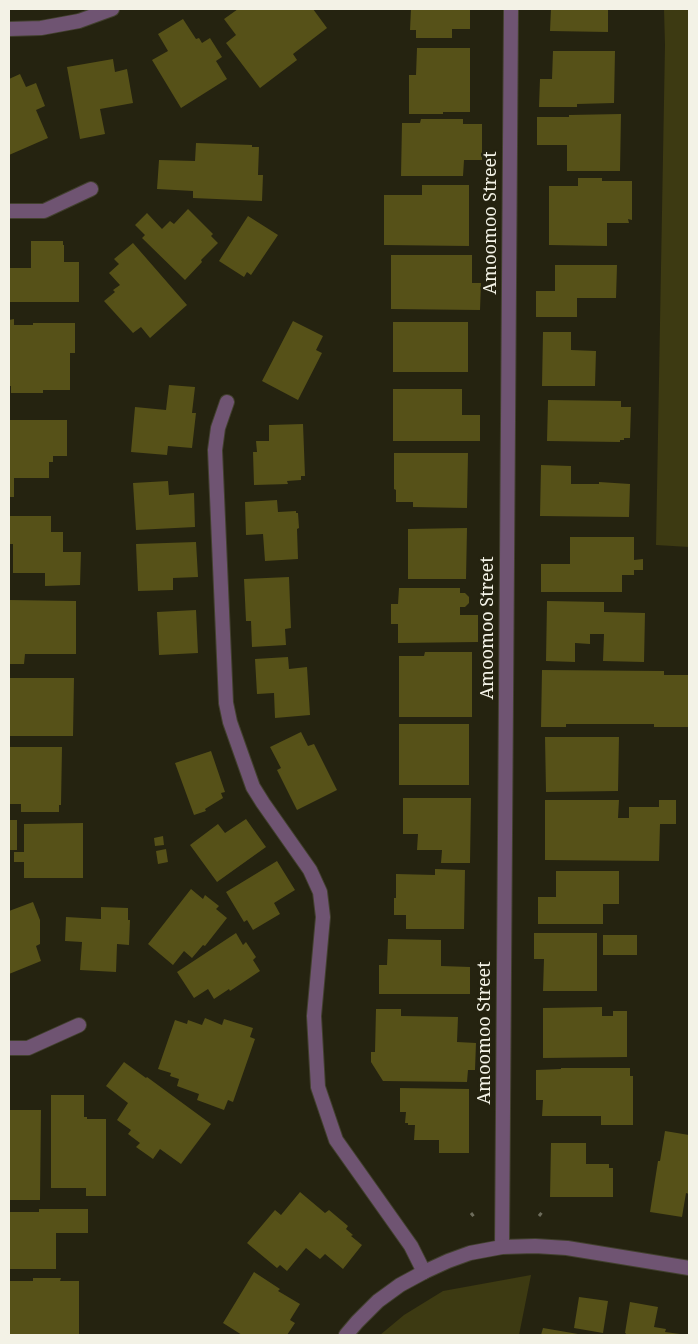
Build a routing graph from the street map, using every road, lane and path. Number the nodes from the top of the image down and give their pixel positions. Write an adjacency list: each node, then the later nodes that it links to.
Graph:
1 (112, 9): 3 (street)
2 (511, 9): 13 (street, Amoomoo Street)
3 (9, 30)
4 (91, 189): 5 (street)
5 (9, 211)
6 (227, 402): 15 (street)
7 (79, 1025): 8 (street)
8 (9, 1048)
9 (544, 1211): 11 (path)
10 (471, 1214): 12 (path)
11 (539, 1216)
12 (475, 1218)
13 (502, 1247): 14 (street); 15 (street)
14 (689, 1268)
15 (424, 1272): 16 (street)
16 (346, 1335)

